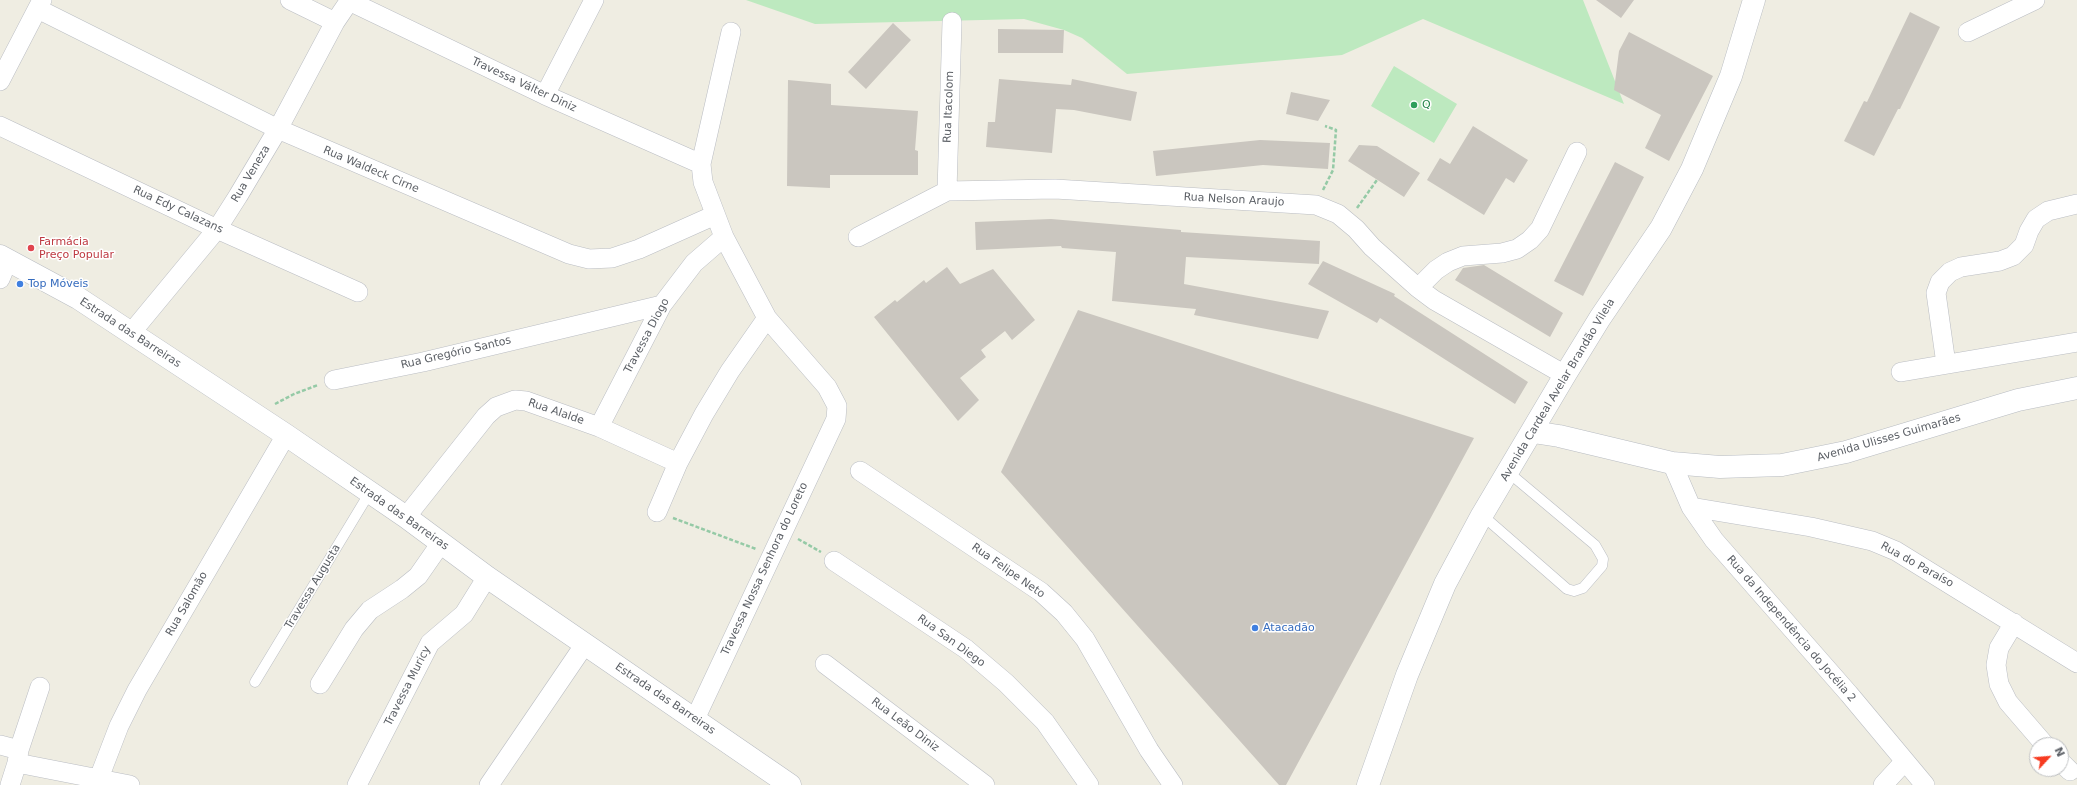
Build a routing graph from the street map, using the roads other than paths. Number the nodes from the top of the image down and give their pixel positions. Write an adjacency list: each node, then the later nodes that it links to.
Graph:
1 (290, 0): 7 (street)
2 (350, 0): 7 (street, Rua Veneza); 12 (street, Travessa Válter Diniz)
3 (1754, 0): 32 (main road, Avenida Cardeal Avelar Brandão Vilela)
4 (2035, 0): 10 (street)
5 (594, 1): 12 (street)
6 (40, 4): 11 (street); 14 (street, Rua Waldeck Cirne)
7 (335, 22): 14 (street, Rua Veneza)
8 (952, 22): 17 (street, Rua Itacolom)
9 (731, 32): 16 (street)
10 (1968, 32)
11 (0, 81)
12 (545, 95): 16 (street, Travessa Válter Diniz)
13 (0, 126): 20 (street, Rua Edy Calazans)
14 (278, 129): 19 (street, Rua Waldeck Cirne); 20 (street, Rua Veneza)
15 (1577, 152): 24 (street)
16 (701, 164): 19 (street)
17 (947, 191): 22 (street, Rua Nelson Araujo); 24 (street, Rua Nelson Araujo)
18 (2077, 204): 30 (street)
19 (715, 215): 21 (street)
20 (216, 229): 25 (street, Rua Edy Calazans); 28 (street, Rua Veneza)
21 (724, 237): 26 (street, Travessa Diogo); 27 (street)
22 (858, 237)
23 (3, 265): 28 (main road, Estrada das Barreiras)
24 (1418, 288): 32 (street, Rua Nelson Araujo)
25 (358, 292)
26 (662, 305): 33 (street, Rua Gregório Santos); 35 (street, Travessa Diogo)
27 (767, 318): 38 (street); 57 (street, Travessa Nossa Senhora do Loreto)
28 (131, 333): 37 (main road, Estrada das Barreiras)
29 (2077, 342): 30 (street)
30 (1946, 364): 31 (street)
31 (1901, 372)
32 (1565, 375): 36 (main road, Avenida Cardeal Avelar Brandão Vilela)
33 (334, 380)
34 (2077, 388): 39 (main road, Avenida Ulisses Guimarães)
35 (599, 428): 38 (street, Rua Alalde); 46 (street, Rua Alalde)
36 (1533, 432): 39 (main road, Avenida Ulisses Guimarães); 41 (main road, Avenida Cardeal Avelar Brandão Vilela)
37 (286, 435): 42 (main road, Estrada das Barreiras); 62 (street, Rua Salomão)
38 (678, 463): 44 (street)
39 (1672, 463): 43 (street, Rua da Independência do Jocélia 2)
40 (860, 471): 70 (street, Rua Felipe Neto)
41 (1508, 472): 45 (main road, Avenida Cardeal Avelar Brandão Vilela); 45 (lane)
42 (370, 492): 46 (main road, Estrada das Barreiras); 54 (lane, Travessa Augusta)
43 (1691, 507): 50 (street, Rua do Paraíso); 61 (street, Rua da Independência do Jocélia 2)
44 (657, 512)
45 (1482, 515): 71 (main road, Avenida Cardeal Avelar Brandão Vilela)
46 (406, 517): 47 (main road, Estrada das Barreiras)
47 (440, 543): 49 (main road, Estrada das Barreiras); 55 (street)
48 (834, 561): 69 (street, Rua San Diego)
49 (487, 577): 51 (main road, Estrada das Barreiras); 65 (street, Travessa Muricy)
50 (2014, 623): 52 (street, Rua do Paraíso); 58 (street)
51 (585, 644): 57 (main road, Estrada das Barreiras); 66 (street)
52 (2077, 663)
53 (825, 664): 68 (street, Rua Leão Diniz)
54 (255, 682)
55 (320, 684)
56 (40, 687): 60 (street)
57 (695, 719): 67 (main road, Estrada das Barreiras)
58 (2038, 737)
59 (0, 745): 60 (street)
60 (18, 756): 62 (street); 63 (street)
61 (1905, 761): 72 (street); 73 (street, Rua da Independência do Jocélia 2)
62 (99, 778): 64 (street)
63 (10, 785)
64 (130, 785)
65 (357, 785)
66 (489, 785)
67 (790, 785)
68 (985, 785)
69 (1089, 785)
70 (1173, 785)
71 (1368, 785)
72 (1883, 785)
73 (1925, 785)

